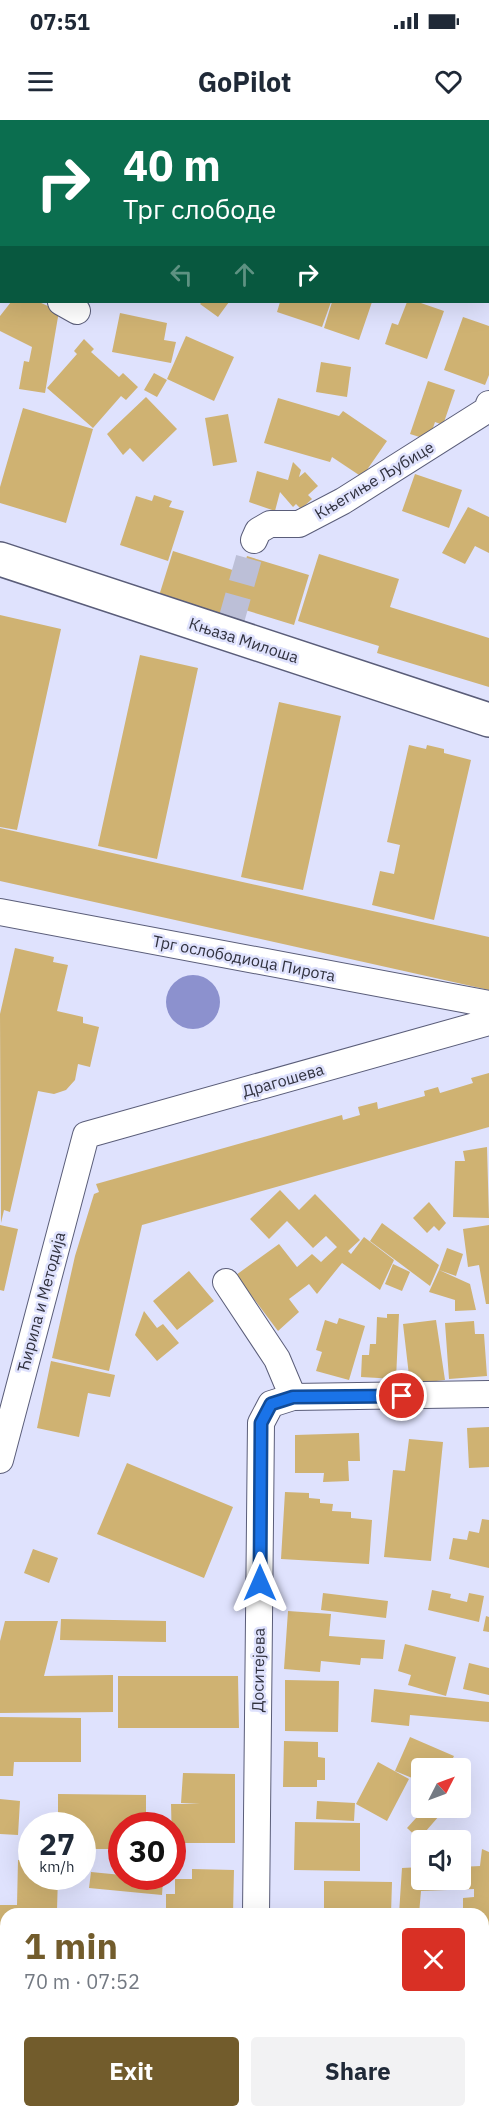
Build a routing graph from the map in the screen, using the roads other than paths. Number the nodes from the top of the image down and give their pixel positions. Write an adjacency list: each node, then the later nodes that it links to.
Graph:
1 (489, 404): 2 (street, Књегиње Љубице)
2 (254, 540)
3 (0, 559): 4 (main road, Књаза Милоша)
4 (489, 720)
5 (0, 912): 6 (street, Трг ослободиоца Пирота)
6 (489, 1004)
7 (489, 1022): 8 (street, Драгошева)
8 (83, 1144): 12 (street, Ћирила и Методија)
9 (226, 1282): 11 (street)
10 (489, 1394): 11 (street)
11 (293, 1397): 13 (street, Доситејева)
12 (0, 1460)
13 (256, 1908)

